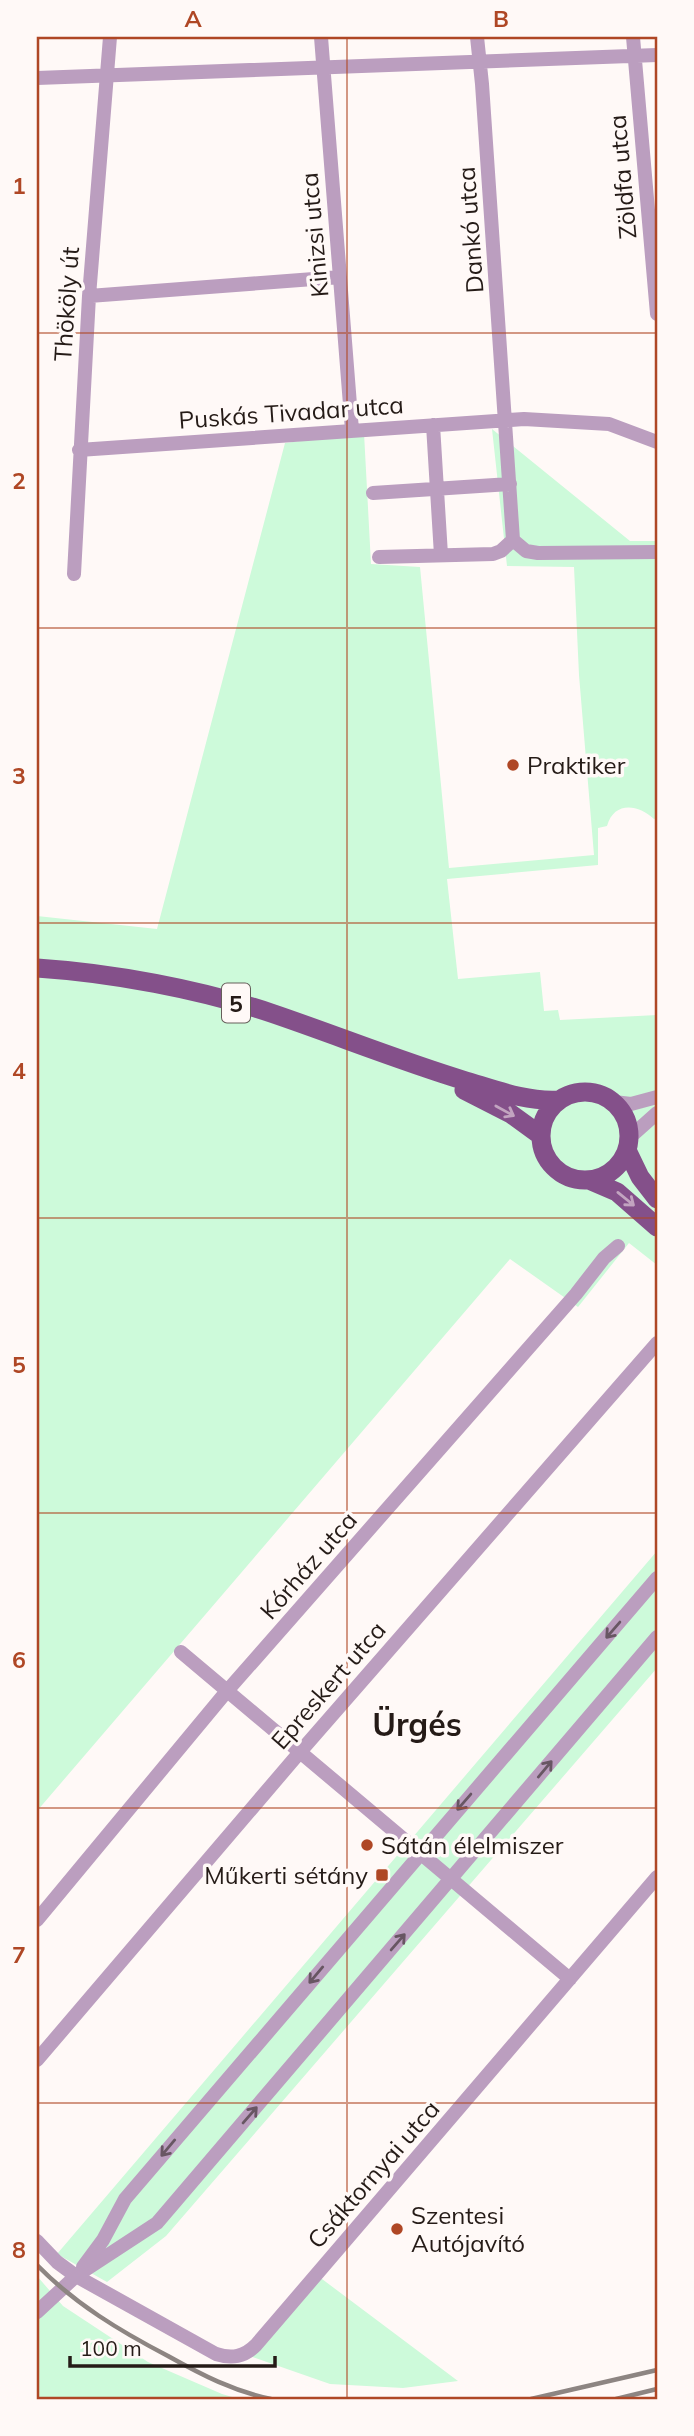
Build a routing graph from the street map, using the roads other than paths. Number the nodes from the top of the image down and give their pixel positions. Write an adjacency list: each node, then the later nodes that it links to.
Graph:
1 (110, 37): 9 (street, Thököly út)
2 (321, 37): 8 (street, Kinizsi utca)
3 (477, 37): 7 (street, Dankó utca)
4 (633, 37): 5 (street, Zöldfa utca)
5 (635, 55): 6 (street); 7 (street); 13 (street, Zöldfa utca)
6 (657, 55)
7 (478, 62): 8 (street); 14 (street, Dankó utca)
8 (323, 67): 9 (street); 11 (street, Kinizsi utca)
9 (106, 76): 10 (street); 12 (street, Thököly út)
10 (37, 78)
11 (340, 277): 12 (street); 16 (street, Kinizsi utca)
12 (89, 296): 18 (street, Thököly út)
13 (657, 314)
14 (506, 421): 15 (street, Puskás Tivadar utca); 17 (street, Puskás Tivadar utca); 19 (street, Dankó utca)
15 (433, 425): 16 (street, Puskás Tivadar utca); 20 (street)
16 (352, 430): 18 (street, Puskás Tivadar utca)
17 (657, 442)
18 (79, 450): 26 (street, Thököly út)
19 (510, 484): 20 (street); 22 (street, Dankó utca)
20 (437, 488): 21 (street); 24 (street)
21 (373, 492)
22 (513, 540): 23 (street); 24 (street)
23 (657, 552)
24 (441, 555): 25 (street)
25 (379, 557)
26 (74, 574)
27 (39, 968): 28 (main road, 5)
28 (423, 1068): 30 (main road, 5); 33 (main road, 5, one-way to 33)
29 (657, 1097): 31 (street)
30 (559, 1100): 31 (main road, 5); 33 (main road)
31 (614, 1102): 34 (main road)
32 (657, 1113): 34 (street)
33 (540, 1135): 35 (main road)
34 (628, 1144): 35 (main road); 36 (main road)
35 (589, 1180): 37 (main road, one-way to 37)
36 (657, 1199)
37 (657, 1227)
38 (618, 1246): 43 (street, Kórház utca)
39 (657, 1343): 44 (street, Epreskert utca)
40 (657, 1578): 45 (street, one-way to 45)
41 (657, 1637): 47 (street, one-way to 41)
42 (181, 1652): 43 (street)
43 (228, 1691): 44 (street); 48 (street, Kórház utca)
44 (300, 1752): 45 (street); 50 (street, Epreskert utca)
45 (420, 1853): 47 (street); 51 (street, one-way to 51)
46 (657, 1877): 49 (street, Csáktornyai utca)
47 (452, 1879): 49 (street); 52 (street, one-way to 47)
48 (37, 1920)
49 (570, 1979): 54 (street, Csáktornyai utca)
50 (37, 2060)
51 (117, 2215): 52 (street); 54 (street)
52 (140, 2236): 54 (street)
53 (37, 2241): 54 (street)
54 (76, 2276): 55 (street)
55 (37, 2312)

